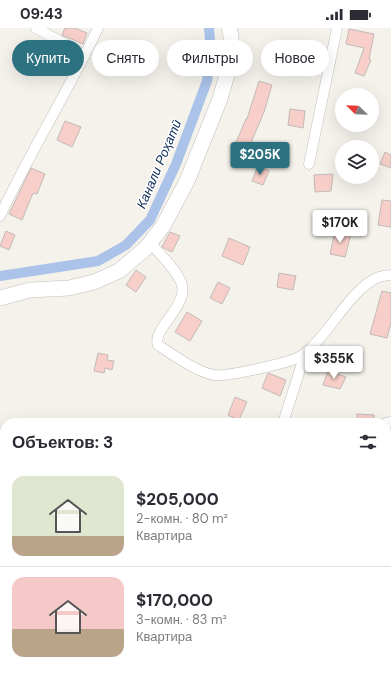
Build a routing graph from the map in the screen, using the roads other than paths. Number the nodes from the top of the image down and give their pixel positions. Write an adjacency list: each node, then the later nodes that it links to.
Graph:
1 (36, 28): 5 (street)
2 (98, 28): 5 (street)
3 (229, 28): 8 (street)
4 (337, 28): 6 (street)
5 (85, 55): 7 (street)
6 (309, 164)
7 (0, 216)
8 (150, 243): 10 (street); 11 (street)
9 (391, 275): 11 (street)
10 (0, 298)
11 (304, 354): 12 (street)
12 (285, 418)

